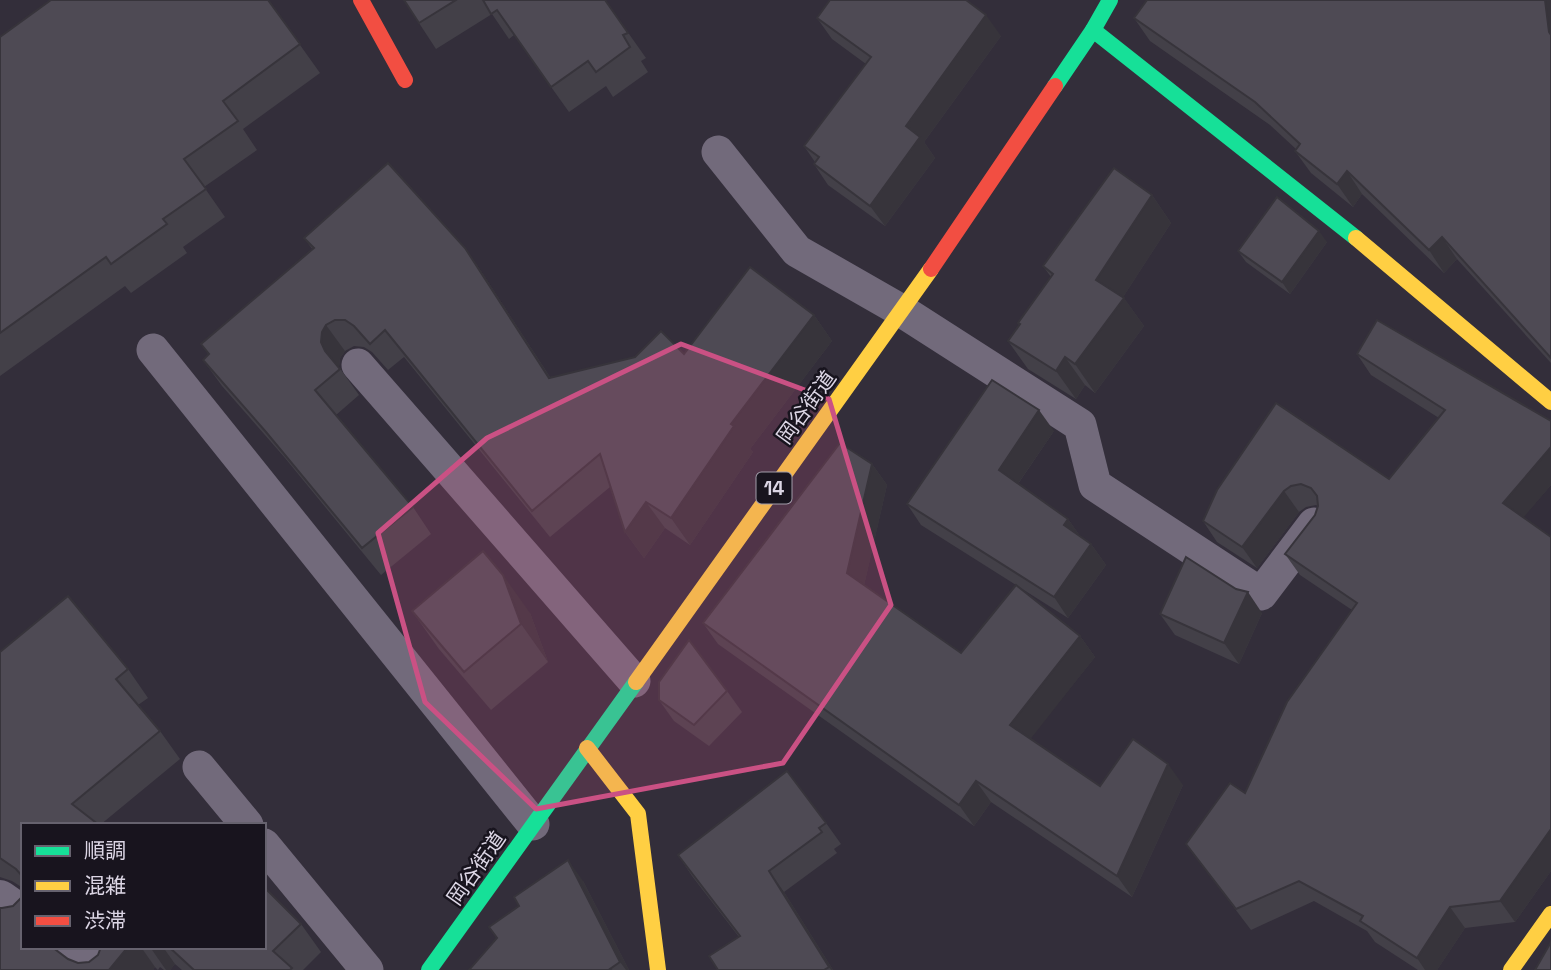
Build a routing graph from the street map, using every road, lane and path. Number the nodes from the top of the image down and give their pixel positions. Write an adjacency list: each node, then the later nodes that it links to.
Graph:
1 (361, 0): 4 (main road)
2 (1110, 0): 3 (main road, 岡谷街道 / 14)
3 (1093, 30): 6 (main road, 岡谷街道 / 14); 9 (main road)
4 (405, 80)
5 (718, 152): 6 (lane)
6 (902, 311): 10 (lane); 11 (main road, 岡谷街道 / 14)
7 (153, 350): 15 (lane)
8 (358, 365): 11 (lane)
9 (1551, 402)
10 (1314, 524)
11 (634, 681): 12 (main road, 岡谷街道 / 14)
12 (587, 748): 15 (main road, 岡谷街道 / 14); 24 (main road)
13 (200, 767): 14 (lane)
14 (245, 823)
15 (533, 824): 23 (main road, 岡谷街道 / 14)
16 (266, 847): 22 (lane)
17 (0, 899): 18 (street)
18 (21, 914)
19 (1551, 914): 25 (main road)
20 (72, 949): 21 (street)
21 (101, 970)
22 (367, 970)
23 (429, 970)
24 (658, 970)
25 (1511, 970)

